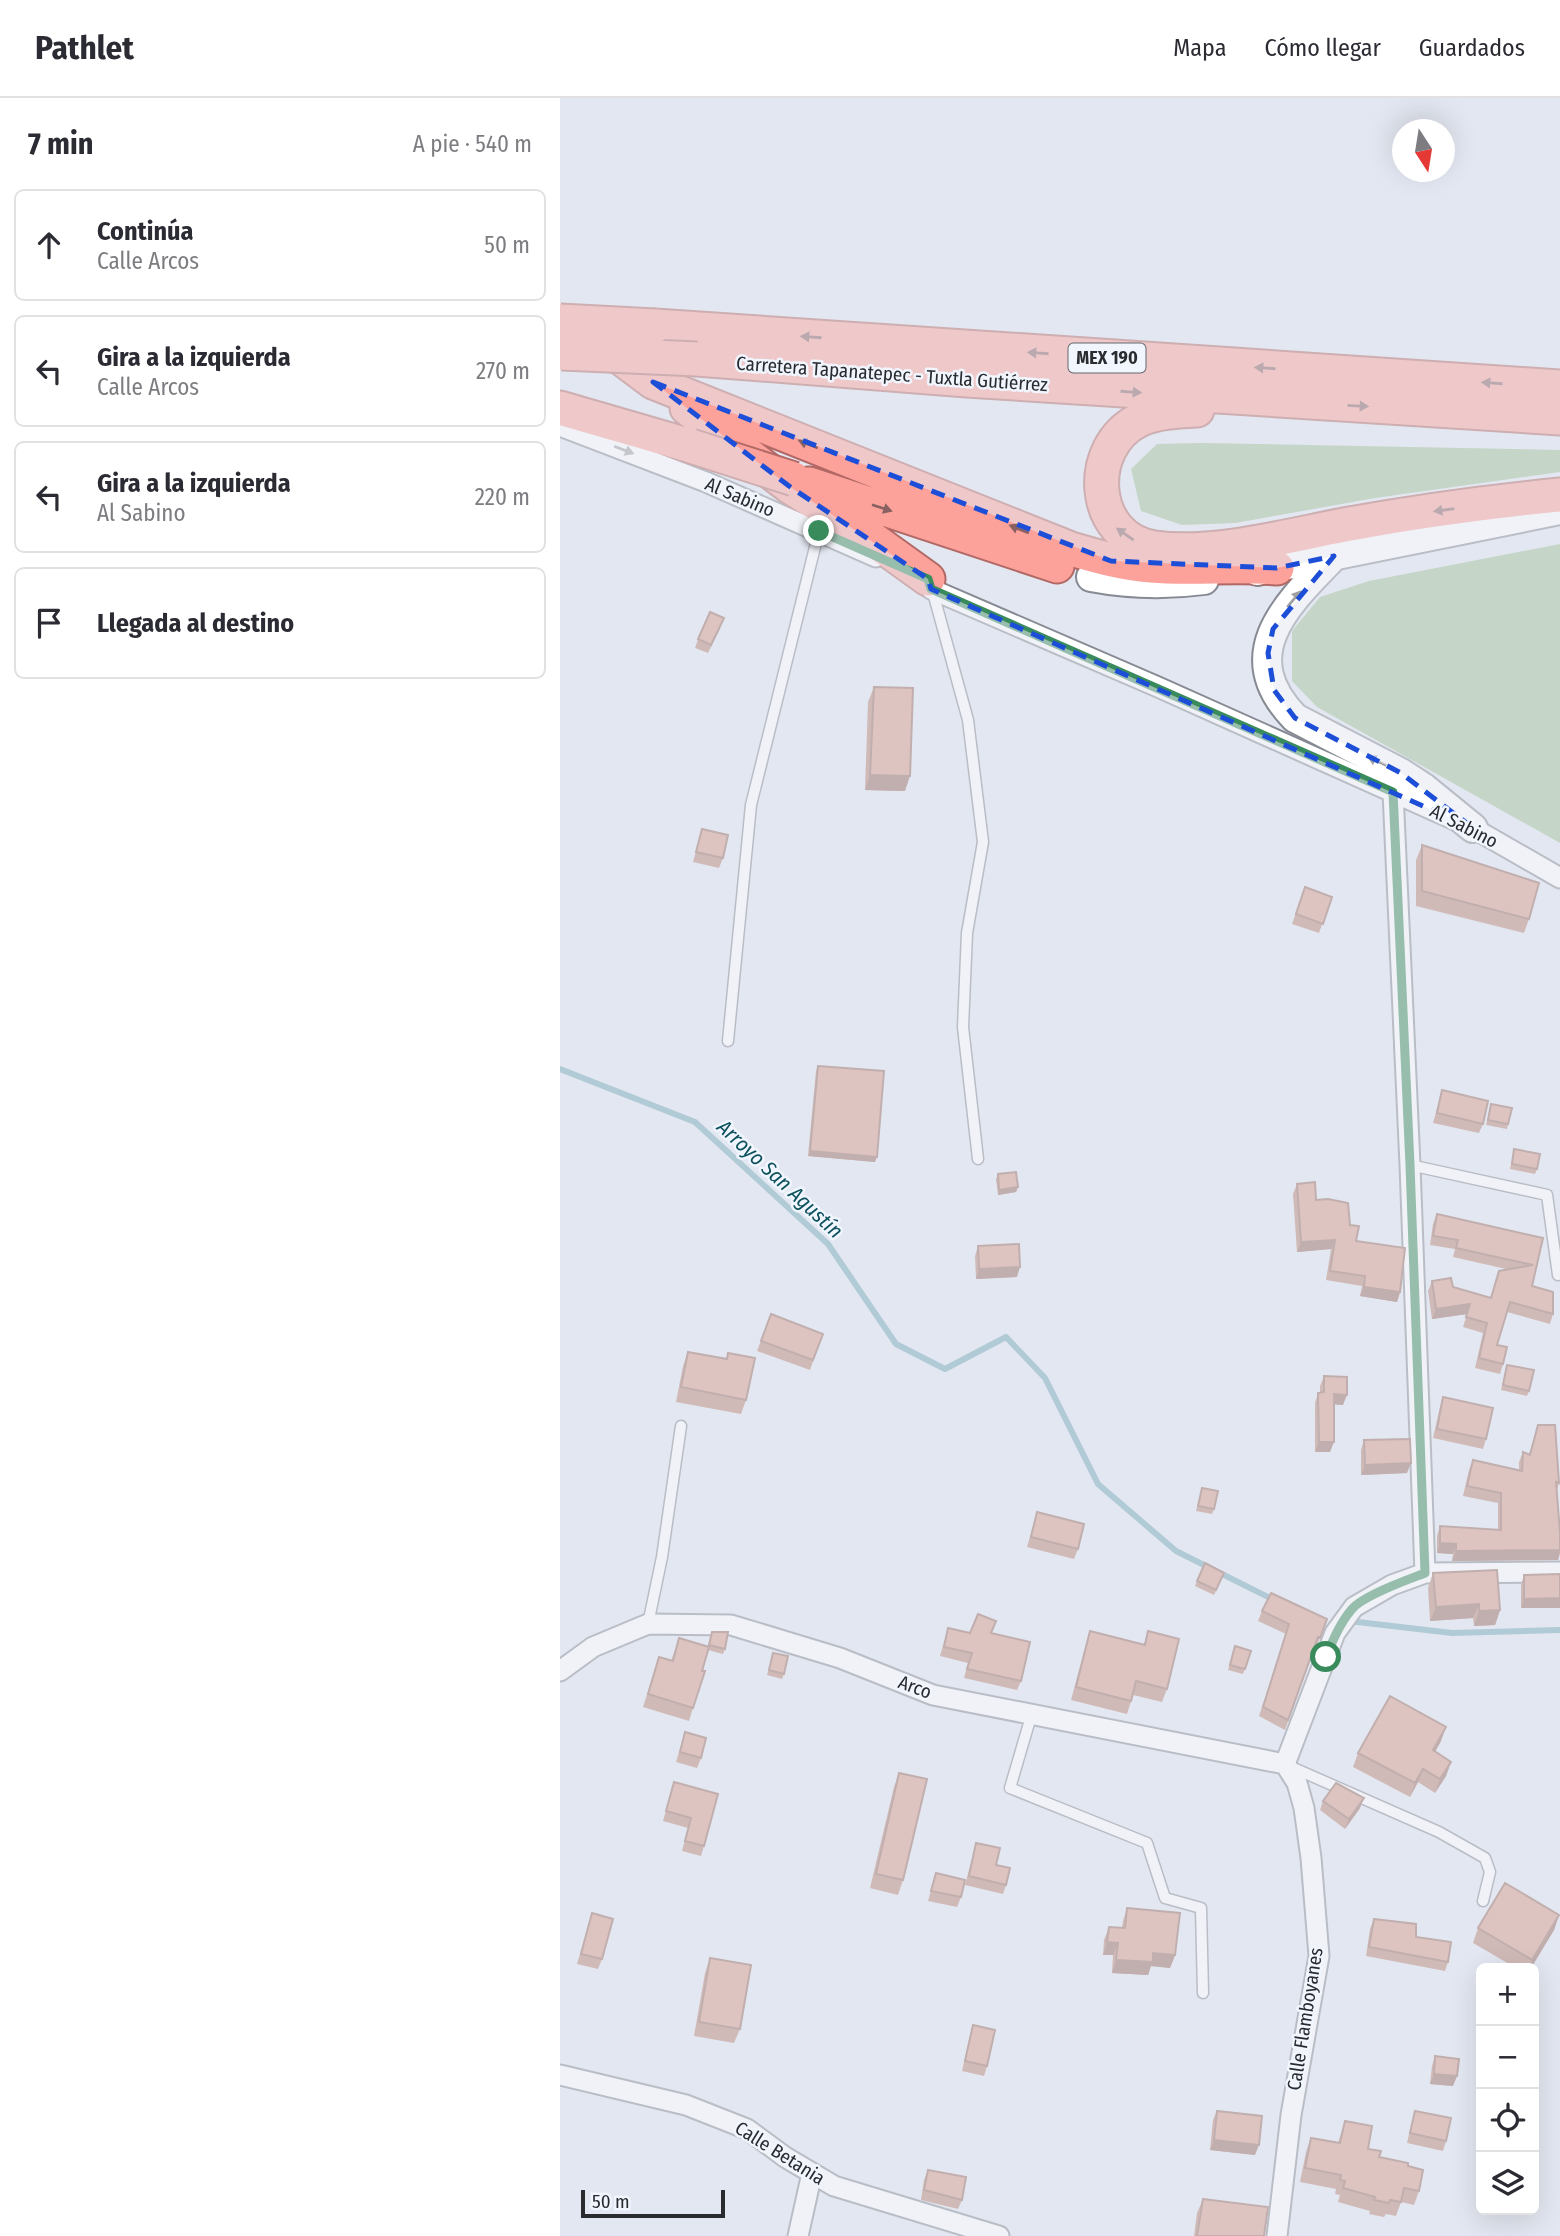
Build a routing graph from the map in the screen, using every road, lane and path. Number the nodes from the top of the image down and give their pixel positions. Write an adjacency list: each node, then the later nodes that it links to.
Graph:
1 (560, 313): 3 (highway)
2 (561, 342): 4 (highway, Carretera Tapanatepec - Tuxtla Gutiérrez / MEX 190, one-way to 2, bridge); 5 (highway, Carretera Tapanatepec - Tuxtla Gutiérrez / MEX 190, one-way to 5, bridge)
3 (653, 382): 13 (highway, one-way to 3); 15 (highway)
4 (1560, 387)
5 (1290, 402): 7 (highway, Carretera Tapanatepec - Tuxtla Gutiérrez / MEX 190, one-way to 7); 9 (highway, one-way to 5)
6 (560, 408): 14 (highway, one-way to 14, bridge)
7 (1560, 418)
8 (560, 426): 11 (street, Al Sabino, one-way to 11)
9 (1560, 495)
10 (1560, 510): 12 (main road)
11 (819, 531): 15 (street, Al Sabino); 19 (lane)
12 (1334, 556): 13 (main road); 17 (main road, one-way to 12)
13 (1277, 568): 14 (main road)
14 (1091, 577)
15 (929, 584): 16 (street, Al Sabino); 20 (lane)
16 (1393, 792): 17 (street, Al Sabino); 21 (street)
17 (1473, 828): 18 (street, Al Sabino)
18 (1560, 878)
19 (728, 1041)
20 (978, 1159)
21 (1410, 1165): 22 (lane); 25 (street)
22 (1558, 1275)
23 (681, 1426): 26 (lane)
24 (1560, 1572): 25 (street)
25 (1425, 1573): 29 (street)
26 (648, 1624): 27 (street, Arco); 28 (street, Arco)
27 (560, 1671)
28 (1032, 1713): 29 (street, Arco); 31 (lane)
29 (1285, 1764): 30 (lane); 36 (street, Calle Flamboyanes)
30 (1483, 1901)
31 (1203, 1993)
32 (560, 2075): 33 (street, Calle Betania)
33 (812, 2173): 34 (street); 35 (street, Calle Betania)
34 (798, 2236)
35 (999, 2236)
36 (1277, 2236)

